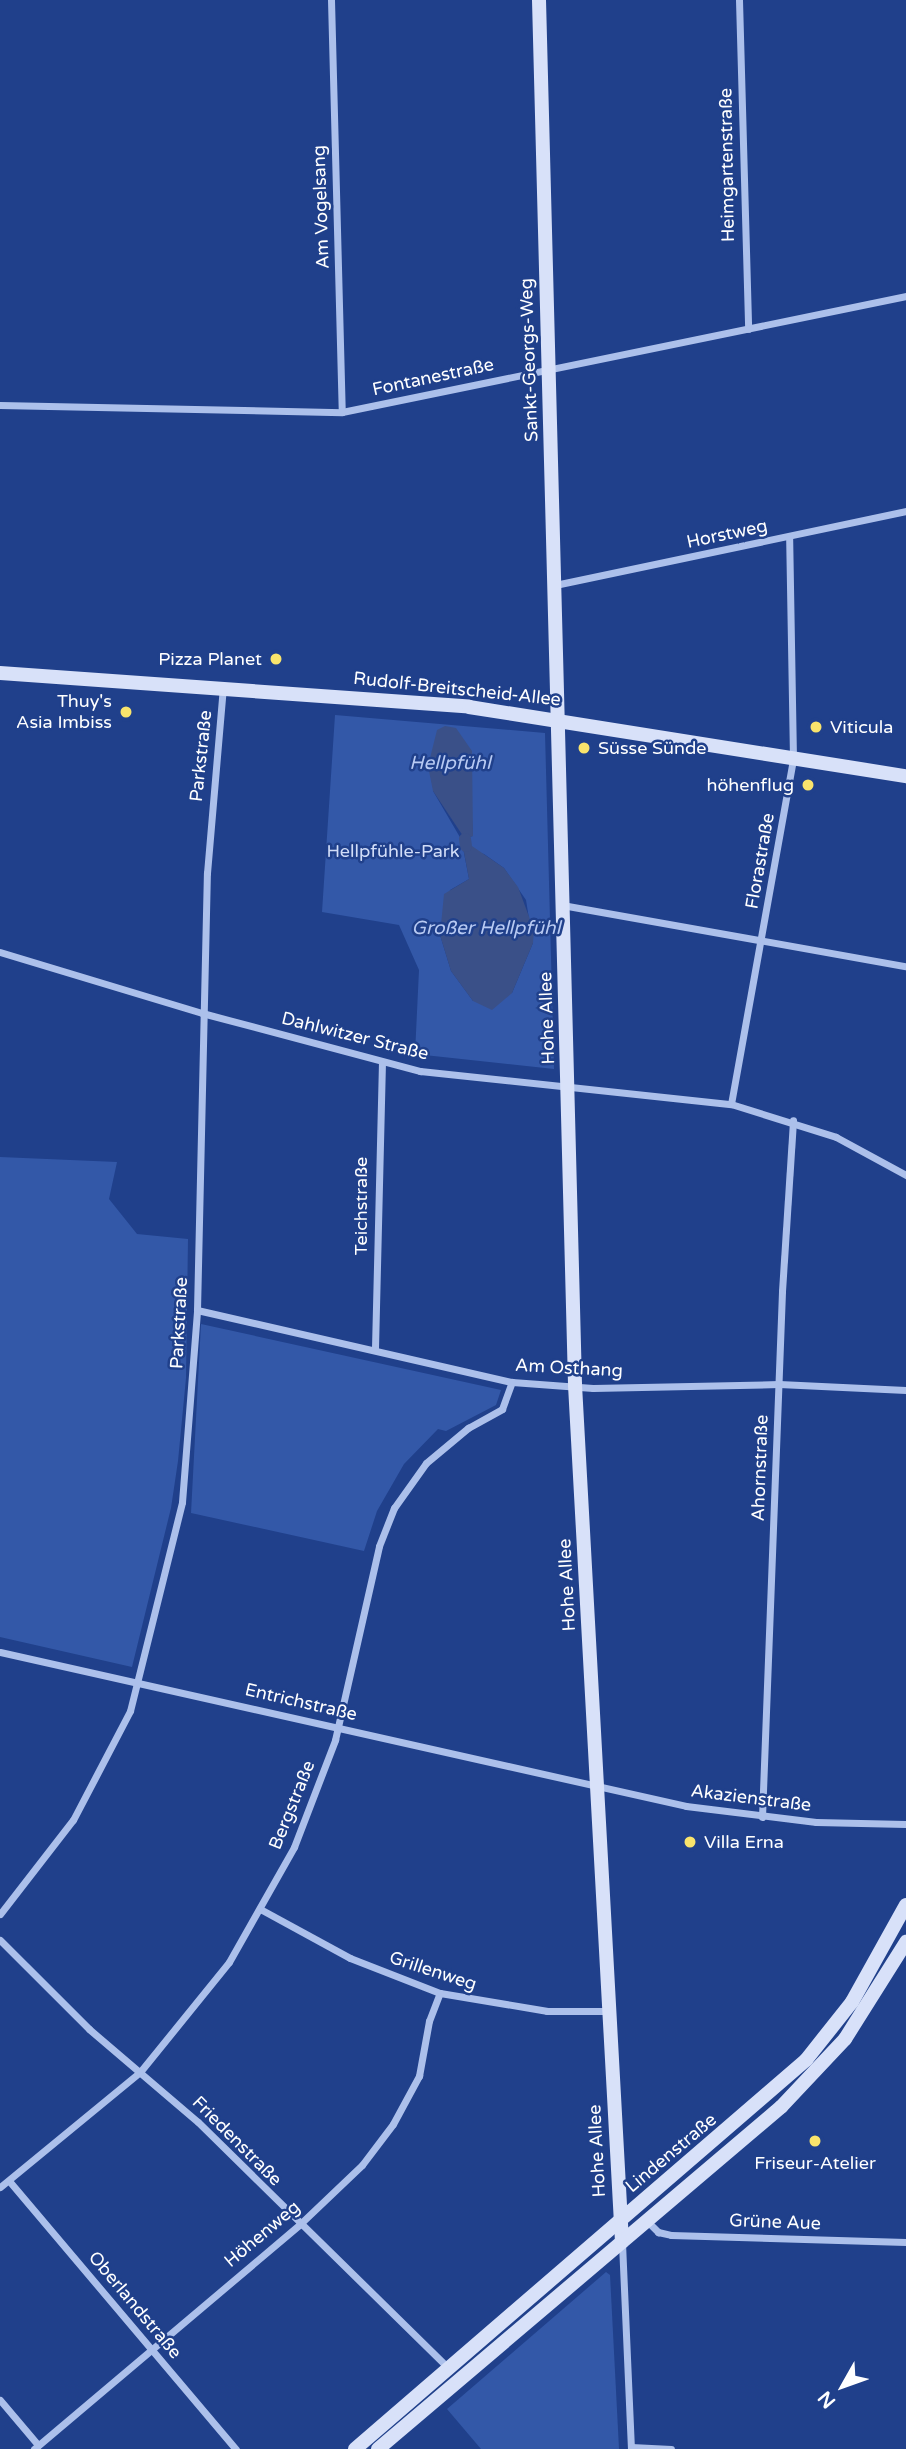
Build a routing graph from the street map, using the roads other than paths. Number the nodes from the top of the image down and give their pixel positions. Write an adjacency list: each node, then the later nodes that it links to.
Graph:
1 (331, 0): 8 (street, Am Vogelsang)
2 (539, 0): 6 (street, Sankt-Georgs-Weg)
3 (739, 0): 5 (street, Heimgartenstraße)
4 (906, 296): 5 (street, Fontanestraße)
5 (748, 328): 6 (street, Fontanestraße)
6 (548, 369): 8 (street, Fontanestraße); 11 (street, Sankt-Georgs-Weg)
7 (0, 405): 8 (street, Fontanestraße)
8 (342, 412)
9 (906, 511): 10 (street, Horstweg)
10 (789, 537): 11 (street, Horstweg); 15 (street, Florastraße)
11 (555, 585): 14 (street, Sankt-Georgs-Weg)
12 (0, 673): 13 (street, Rudolf-Breitscheid-Allee)
13 (223, 688): 14 (street, Rudolf-Breitscheid-Allee); 21 (street, Parkstraße)
14 (558, 718): 15 (street, Rudolf-Breitscheid-Allee); 17 (street, Hohe Allee)
15 (793, 758): 16 (street, Rudolf-Breitscheid-Allee); 18 (street, Florastraße)
16 (906, 776)
17 (562, 905): 18 (street); 23 (street, Hohe Allee)
18 (762, 938): 20 (street); 24 (street, Florastraße)
19 (0, 952): 21 (street, Dahlwitzer Straße)
20 (906, 966)
21 (202, 1013): 22 (street, Dahlwitzer Straße); 27 (street, Parkstraße)
22 (382, 1063): 23 (street, Dahlwitzer Straße); 28 (street, Teichstraße)
23 (568, 1086): 24 (street, Dahlwitzer Straße); 31 (street, Hohe Allee)
24 (731, 1104): 25 (street, Dahlwitzer Straße)
25 (793, 1120): 26 (street, Dahlwitzer Straße); 30 (street, Ahornstraße)
26 (906, 1175)
27 (197, 1310): 28 (street, Am Osthang); 34 (street, Parkstraße)
28 (375, 1348): 29 (street, Am Osthang)
29 (512, 1382): 31 (street, Am Osthang); 35 (street, Bergstraße)
30 (779, 1384): 31 (street, Am Osthang); 32 (street, Am Osthang); 37 (street, Ahornstraße)
31 (575, 1385): 36 (street, Hohe Allee)
32 (906, 1390)
33 (0, 1651): 34 (street, Entrichstraße)
34 (139, 1683): 35 (street, Entrichstraße); 41 (street, Parkstraße)
35 (339, 1727): 36 (street, Entrichstraße); 40 (street, Bergstraße)
36 (596, 1783): 37 (street, Akazienstraße); 45 (street, Hohe Allee)
37 (762, 1817): 38 (street, Akazienstraße)
38 (906, 1824)
39 (906, 1905): 49 (street, Lindenstraße)
40 (262, 1910): 44 (street, Grillenweg); 46 (street, Bergstraße)
41 (0, 1914)
42 (0, 1940): 46 (street, Friedenstraße)
43 (906, 1942): 50 (street, Lindenstraße)
44 (440, 1993): 45 (street, Grillenweg); 51 (street, Höhenweg)
45 (608, 2011): 49 (street, Hohe Allee)
46 (140, 2072): 47 (street, Bergstraße); 51 (street, Friedenstraße)
47 (10, 2182): 48 (street, Bergstraße); 54 (street, Oberlandstraße)
48 (0, 2187)
49 (620, 2221): 52 (street, Hohe Allee); 55 (street, Lindenstraße)
50 (647, 2221): 52 (street, Lindenstraße); 53 (street, Grüne Aue)
51 (299, 2225): 54 (street, Höhenweg); 55 (street, Friedenstraße)
52 (622, 2242): 58 (street, Hohe Allee); 61 (street, Lindenstraße)
53 (906, 2242)
54 (150, 2348): 57 (street, Höhenweg); 59 (street, Oberlandstraße)
55 (448, 2368): 60 (street, Lindenstraße)
56 (0, 2400): 57 (street)
57 (36, 2447)
58 (631, 2448): 62 (street)
59 (236, 2449)
60 (355, 2449)
61 (378, 2449)
62 (671, 2449)

